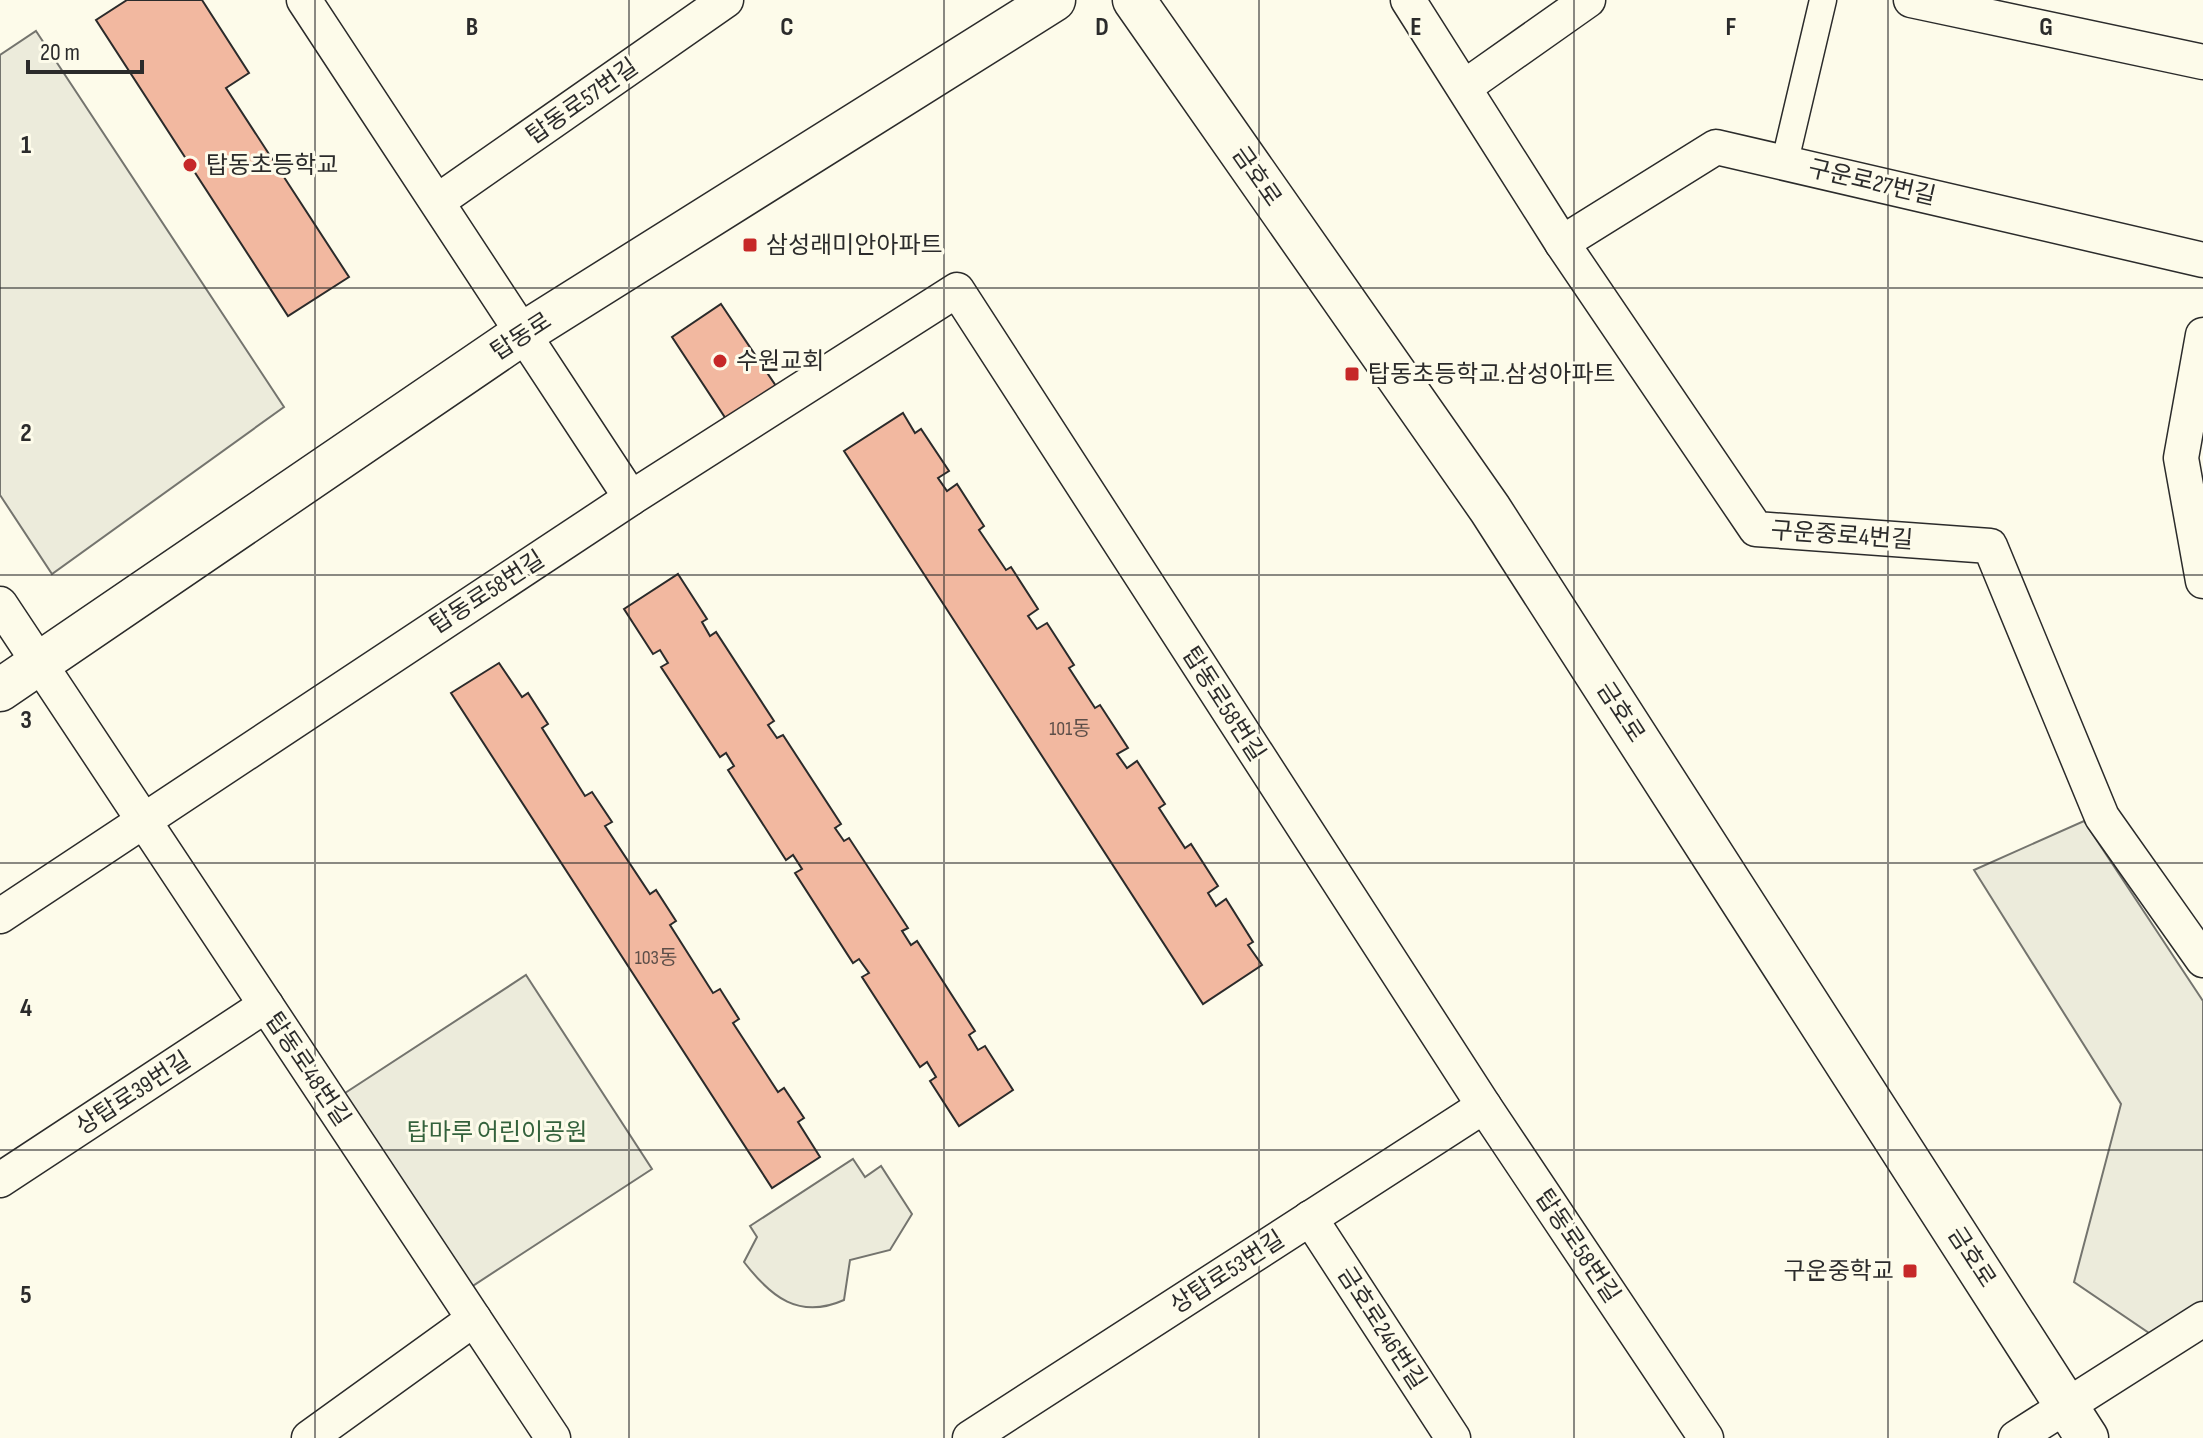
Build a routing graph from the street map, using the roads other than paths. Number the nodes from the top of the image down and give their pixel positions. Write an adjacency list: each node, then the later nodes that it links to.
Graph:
1 (304, 0): 12 (street)
2 (726, 0): 12 (street, 탑동로57번길)
3 (1054, 0): 15 (street, 탑동로)
4 (1134, 0): 31 (street, 금호로)
5 (1408, 0): 10 (street, 구운중로4번길)
6 (1588, 0): 10 (street)
7 (1823, 0): 11 (street)
8 (1911, 0): 9 (street)
9 (2203, 62)
10 (1466, 86): 13 (street, 구운중로4번길)
11 (1785, 161): 13 (street, 구운로27번길); 14 (street, 구운로27번길)
12 (438, 201): 15 (street)
13 (1562, 243): 24 (street, 구운중로4번길)
14 (2203, 260)
15 (522, 334): 17 (street); 20 (street, 탑동로)
16 (2203, 335): 18 (street)
17 (631, 498): 22 (street, 탑동로58번길); 26 (street, 탑동로58번길)
18 (2203, 581)
19 (0, 604): 20 (street, 탑동로48번길)
20 (39, 664): 21 (street, 탑동로); 22 (street, 탑동로48번길)
21 (0, 690)
22 (142, 820): 23 (street); 25 (street, 탑동로48번길)
23 (0, 916)
24 (2203, 960)
25 (266, 1005): 27 (street, 상탑로39번길); 29 (street, 탑동로48번길)
26 (1484, 1106): 28 (street, 상탑로53번길); 36 (street, 탑동로58번길)
27 (0, 1180)
28 (1310, 1218): 34 (street, 상탑로53번길); 35 (street, 금호로246번길)
29 (474, 1319): 32 (street); 33 (street, 탑동로48번길)
30 (2203, 1319): 31 (street)
31 (2077, 1422): 37 (street)
32 (309, 1438)
33 (553, 1438)
34 (970, 1438)
35 (1453, 1438)
36 (1706, 1438)
37 (2016, 1438)

